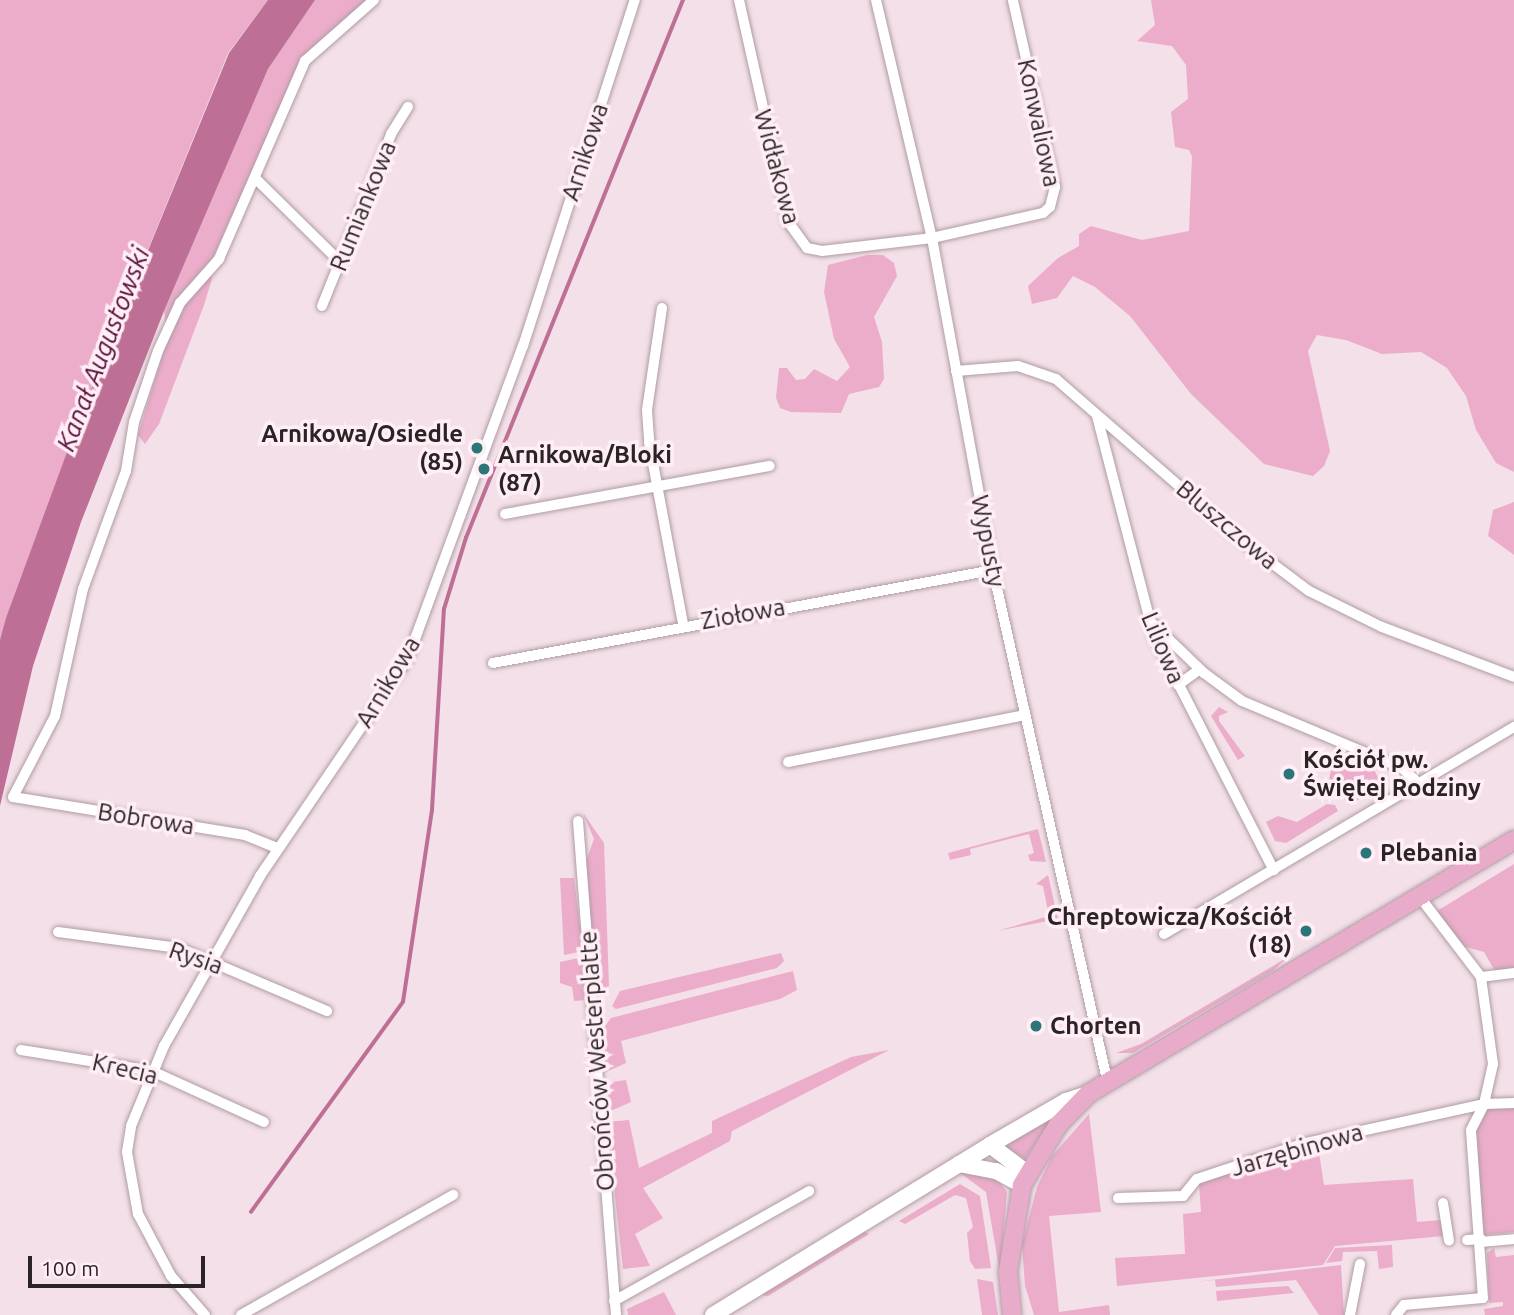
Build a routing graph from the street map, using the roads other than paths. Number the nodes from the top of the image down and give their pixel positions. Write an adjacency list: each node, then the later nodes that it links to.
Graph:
1 (374, 0): 7 (street)
2 (635, 0): 30 (street, Arnikowa)
3 (738, 0): 8 (street, Widłakowa)
4 (876, 0): 8 (street, Wypusty)
5 (1013, 0): 8 (street, Konwaliowa)
6 (408, 107): 9 (street, Rumiankowa)
7 (255, 178): 9 (street); 30 (street, Bobrowa)
8 (932, 238): 12 (street, Wypusty)
9 (342, 259): 10 (street, Rumiankowa)
10 (322, 306)
11 (662, 308): 15 (street)
12 (956, 371): 13 (street, Bluszczowa); 17 (street, Wypusty)
13 (1096, 411): 18 (street, Liliowa); 22 (street, Bluszczowa)
14 (770, 466): 15 (street)
15 (658, 486): 16 (street); 19 (street)
16 (505, 514)
17 (993, 570): 19 (street, Ziołowa); 24 (street, Wypusty)
18 (1149, 620): 21 (street); 23 (street, Liliowa)
19 (683, 624): 20 (street, Ziołowa)
20 (493, 663)
21 (1200, 669): 23 (street); 27 (street)
22 (1514, 677)
23 (1178, 685): 31 (street, Liliowa)
24 (1025, 715): 26 (street); 41 (street, Wypusty)
25 (1514, 727): 27 (street)
26 (788, 762)
27 (1419, 783): 31 (street)
28 (578, 821): 58 (street, Obrońców Westerplatte)
29 (1514, 840): 32 (main road)
30 (277, 848): 35 (street, Arnikowa)
31 (1274, 870): 34 (street)
32 (1419, 896): 37 (street); 41 (main road)
33 (58, 932): 35 (street, Rysia)
34 (1164, 934)
35 (212, 961): 38 (street, Rysia); 40 (street, Arnikowa)
36 (1514, 973): 37 (street)
37 (1480, 977): 44 (street)
38 (327, 1011)
39 (21, 1050): 40 (street, Krecia)
40 (152, 1071): 45 (street, Krecia); 59 (street, Arnikowa)
41 (1107, 1080): 42 (main road)
42 (1088, 1094): 46 (main road); 48 (main road)
43 (1514, 1103): 44 (street)
44 (1484, 1104): 51 (street, Jarzębinowa); 55 (street)
45 (264, 1122)
46 (990, 1145): 47 (main road); 48 (main road)
47 (959, 1164): 48 (main road); 62 (main road)
48 (1025, 1179): 63 (main road)
49 (809, 1191): 58 (street)
50 (453, 1195): 60 (street)
51 (1118, 1198)
52 (1443, 1203): 56 (street)
53 (1514, 1239): 55 (street)
54 (1467, 1240): 55 (street)
55 (1481, 1240): 65 (street)
56 (1449, 1241)
57 (1360, 1264): 64 (street)
58 (614, 1301): 61 (street, Obrońców Westerplatte)
59 (205, 1315)
60 (241, 1315)
61 (616, 1315)
62 (713, 1315)
63 (1013, 1315)
64 (1350, 1315)
65 (1396, 1315)

